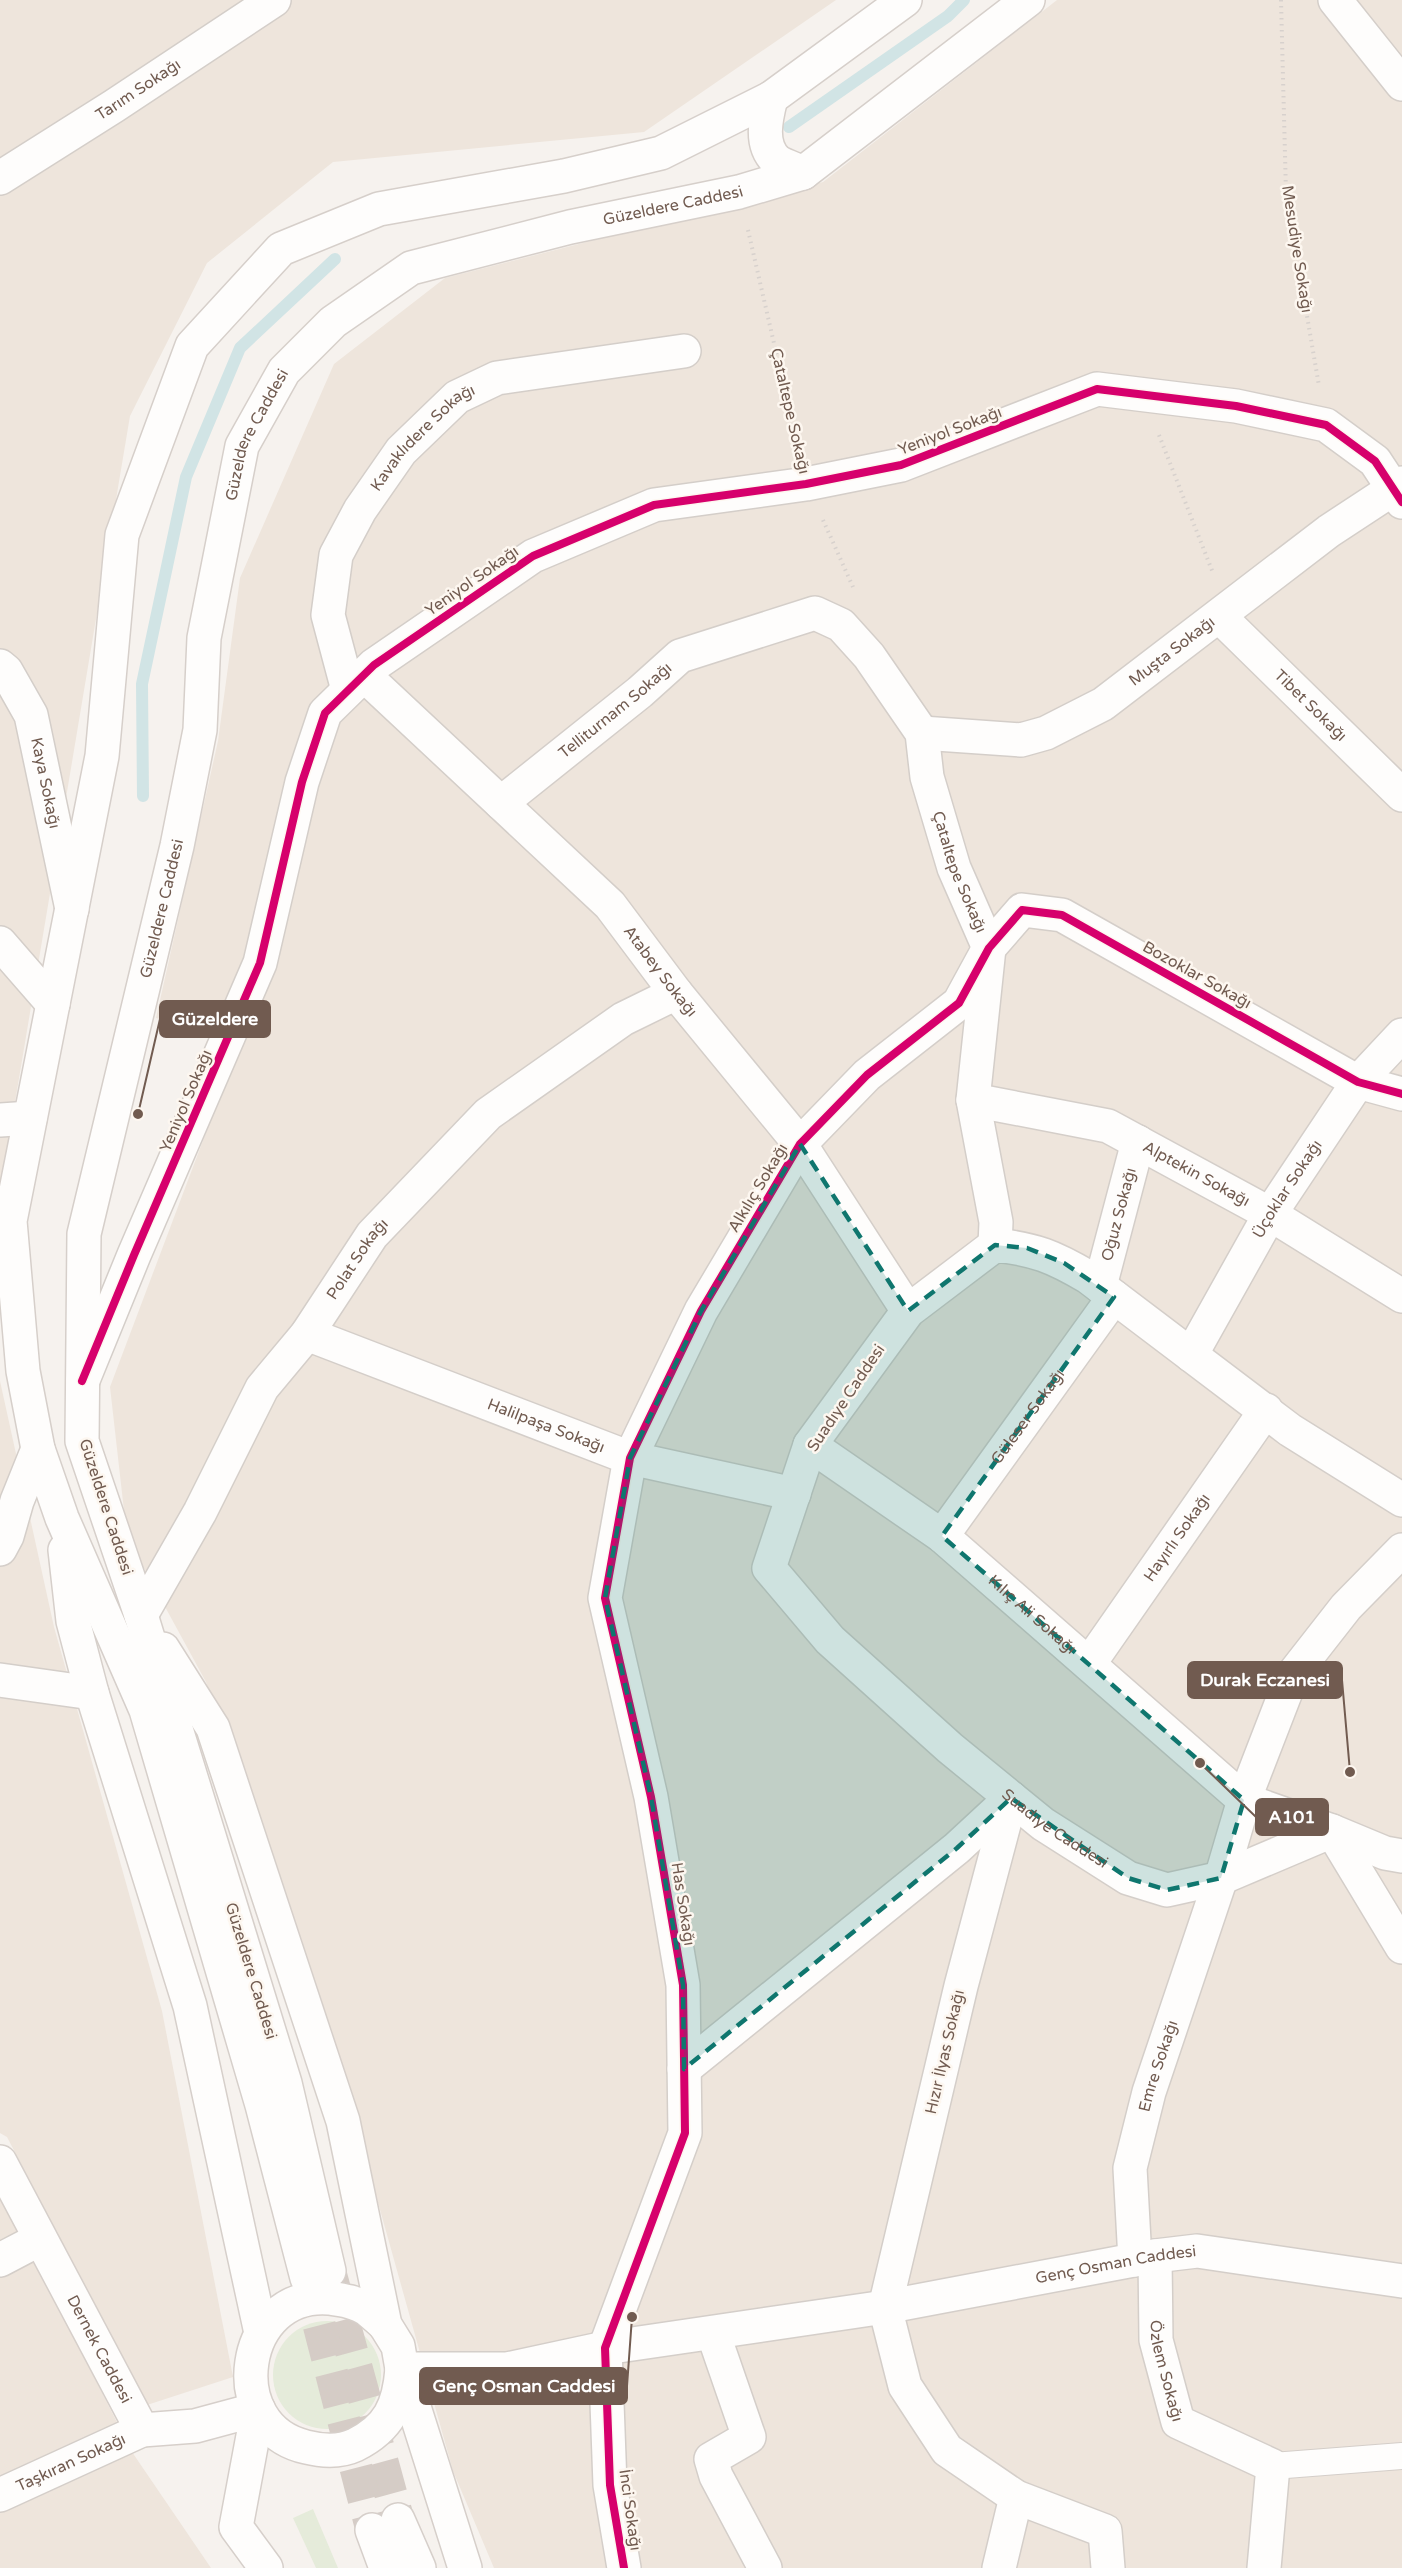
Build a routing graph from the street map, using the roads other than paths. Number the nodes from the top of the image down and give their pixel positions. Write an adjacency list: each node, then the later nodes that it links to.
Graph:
1 (274, 0): 8 (street, Tarım Sokağı)
2 (905, 0): 6 (street, Güzeldere Caddesi)
3 (1028, 0): 7 (street, Güzeldere Caddesi)
4 (1335, 0): 5 (street)
5 (1402, 84)
6 (771, 98): 7 (street); 18 (street, Güzeldere Caddesi)
7 (803, 173): 37 (street, Güzeldere Caddesi)
8 (0, 178)
9 (684, 351): 14 (street, Kavaklıdere Sokağı)
10 (1399, 491): 11 (street, Muşta Sokağı); 14 (street, Yeniyol Sokağı)
11 (1224, 613): 15 (street, Muşta Sokağı); 16 (street, Tibet Sokağı)
12 (841, 625): 15 (street, Çataltepe Sokağı); 17 (street, Telliturnam Sokağı)
13 (0, 666): 18 (street, Kaya Sokağı)
14 (356, 683): 17 (street, Atabey Sokağı); 37 (street, Yeniyol Sokağı)
15 (922, 732): 20 (street, Çataltepe Sokağı)
16 (1402, 795)
17 (501, 803): 21 (street, Atabey Sokağı)
18 (72, 909): 22 (street, Güzeldere Caddesi)
19 (0, 943): 22 (street)
20 (989, 948): 24 (street, Bozoklar Sokağı); 26 (street, Çataltepe Sokağı); 29 (street, Alkılıç Sokağı)
21 (676, 993): 29 (street, Atabey Sokağı); 35 (street, Polat Sokağı)
22 (53, 1004): 27 (street, Güzeldere Caddesi)
23 (1402, 1035): 24 (street, Üçoklar Sokağı)
24 (1358, 1082): 25 (street, Bozoklar Sokağı); 30 (street, Üçoklar Sokağı)
25 (1402, 1094)
26 (973, 1100): 28 (street, Alptekin Sokağı); 31 (street, Çataltepe Sokağı)
27 (15, 1119): 40 (street, Güzeldere Caddesi)
28 (1137, 1142): 30 (street, Alptekin Sokağı); 32 (street, Oğuz Sokağı)
29 (800, 1144): 34 (street, Atabey Sokağı); 41 (street, Alkılıç Sokağı)
30 (1270, 1214): 33 (street, Alptekin Sokağı); 36 (street, Üçoklar Sokağı)
31 (995, 1245): 32 (street); 34 (street, Suadıye Caddesi)
32 (1107, 1292): 36 (street); 45 (street, Güleser Sokağı)
33 (1402, 1296)
34 (903, 1317): 39 (street, Suadıye Caddesi)
35 (307, 1334): 41 (street, Halilpaşa Sokağı); 48 (street, Polat Sokağı)
36 (1191, 1355): 38 (street)
37 (82, 1382): 48 (street, Güzeldere Caddesi)
38 (1266, 1410): 43 (street); 49 (street, Hayırlı Sokağı)
39 (810, 1445): 42 (street, Suadıye Caddesi); 45 (street, Kılıç Ali Sokağı)
40 (38, 1449): 44 (street, Güzeldere Caddesi); 46 (street)
41 (630, 1458): 42 (street, Halilpaşa Sokağı); 58 (street, Has Sokağı)
42 (794, 1494): 52 (street, Suadıye Caddesi)
43 (1402, 1500)
44 (62, 1518): 48 (street, Güzeldere Caddesi); 51 (street)
45 (942, 1536): 49 (street, Kılıç Ali Sokağı)
46 (0, 1549)
47 (1402, 1550): 53 (street, Emre Sokağı)
48 (141, 1615): 65 (street)
49 (1089, 1664): 53 (street, Kılıç Ali Sokağı)
50 (0, 1680): 51 (street)
51 (92, 1693): 66 (street)
52 (1011, 1798): 56 (street, Suadıye Caddesi); 58 (street); 64 (street, Hızır İlyas Sokağı)
53 (1244, 1800): 54 (street); 56 (street, Emre Sokağı)
54 (1332, 1831): 55 (street); 56 (street, Suadıye Caddesi); 57 (street)
55 (1402, 1856)
56 (1221, 1878): 61 (street, Emre Sokağı)
57 (1402, 1947)
58 (684, 2069): 68 (street, Has Sokağı)
59 (0, 2162): 60 (street, Dernek Caddesi)
60 (40, 2239): 62 (street); 71 (street, Dernek Caddesi)
61 (1145, 2258): 63 (street, Genç Osman Caddesi); 64 (street, Genç Osman Caddesi); 73 (street, Özlem Sokağı)
62 (0, 2260)
63 (1402, 2281)
64 (885, 2307): 67 (street, Genç Osman Caddesi); 75 (street)
65 (385, 2325): 66 (street); 69 (street)
66 (261, 2333): 70 (street)
67 (713, 2333): 68 (street, Genç Osman Caddesi); 81 (street)
68 (605, 2348): 69 (street, Genç Osman Caddesi); 80 (street, İnci Sokağı)
69 (402, 2369): 70 (street); 79 (street)
70 (258, 2409): 71 (street); 76 (street)
71 (142, 2430): 74 (street, Taşkıran Sokağı)
72 (1402, 2456): 73 (lane)
73 (1273, 2466): 84 (street)
74 (0, 2495)
75 (1016, 2498): 82 (street); 83 (street)
76 (266, 2568)
77 (386, 2568): 78 (street)
78 (418, 2568)
79 (465, 2568)
80 (624, 2568)
81 (765, 2568)
82 (999, 2568)
83 (1108, 2568)
84 (1264, 2568)

